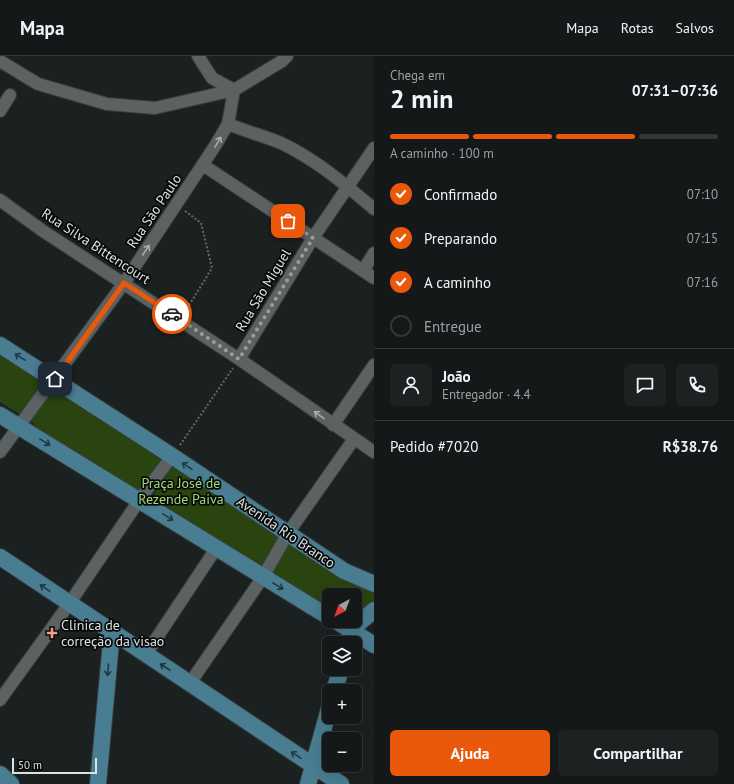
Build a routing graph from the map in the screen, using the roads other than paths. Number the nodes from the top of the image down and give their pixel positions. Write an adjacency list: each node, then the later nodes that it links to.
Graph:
1 (198, 56): 4 (street)
2 (287, 56): 4 (street)
3 (0, 61): 4 (street)
4 (234, 90): 7 (street, Rua São Paulo)
5 (10, 95): 6 (street)
6 (0, 111)
7 (228, 124): 9 (street, Rua São Paulo, one-way to 7); 10 (street)
8 (374, 148): 10 (street, Rua São Miguel)
9 (203, 165): 13 (street); 17 (street, Rua São Paulo, one-way to 9)
10 (348, 187): 12 (street); 13 (street, Rua São Miguel)
11 (0, 200): 17 (street, Rua Silva Bittencourt)
12 (374, 209)
13 (313, 238): 15 (street); 19 (street, Rua São Miguel)
14 (374, 253): 15 (street)
15 (363, 271): 16 (street)
16 (374, 278)
17 (124, 283): 19 (street, Rua Silva Bittencourt); 21 (street, Rua São Paulo)
18 (0, 345): 21 (main road, Avenida Rio Branco, one-way to 18)
19 (239, 359): 23 (street, Rua Silva Bittencourt, one-way to 19)
20 (374, 365): 23 (street)
21 (55, 379): 24 (street, Rua São Paulo); 28 (main road, Avenida Rio Branco)
22 (0, 415): 24 (main road)
23 (333, 425): 25 (street, Rua Silva Bittencourt)
24 (19, 427): 26 (street); 29 (main road, one-way to 29)
25 (354, 439): 27 (street, Rua Silva Bittencourt); 30 (street)
26 (0, 452)
27 (374, 452)
28 (172, 456): 29 (street); 30 (main road, Avenida Rio Branco, one-way to 28)
29 (140, 499): 31 (main road, one-way to 31); 35 (street)
30 (288, 533): 33 (street); 34 (main road, Avenida Rio Branco)
31 (217, 547): 33 (main road); 44 (street)
32 (0, 557): 35 (main road, one-way to 32)
33 (263, 577): 37 (main road, one-way to 37); 45 (street)
34 (374, 584)
35 (69, 604): 39 (main road); 46 (street)
36 (374, 610): 41 (main road)
37 (322, 613)
38 (342, 628): 40 (main road)
39 (112, 632): 44 (main road); 51 (main road, one-way to 51)
40 (348, 636)
41 (350, 636)
42 (362, 641): 43 (main road)
43 (374, 645)
44 (146, 654): 45 (main road, one-way to 44)
45 (190, 684): 48 (main road, one-way to 45)
46 (0, 700)
47 (325, 724): 48 (main road)
48 (312, 766): 52 (main road); 53 (main road)
49 (0, 774): 50 (main road)
50 (10, 784)
51 (98, 784)
52 (308, 784)
53 (341, 784)

